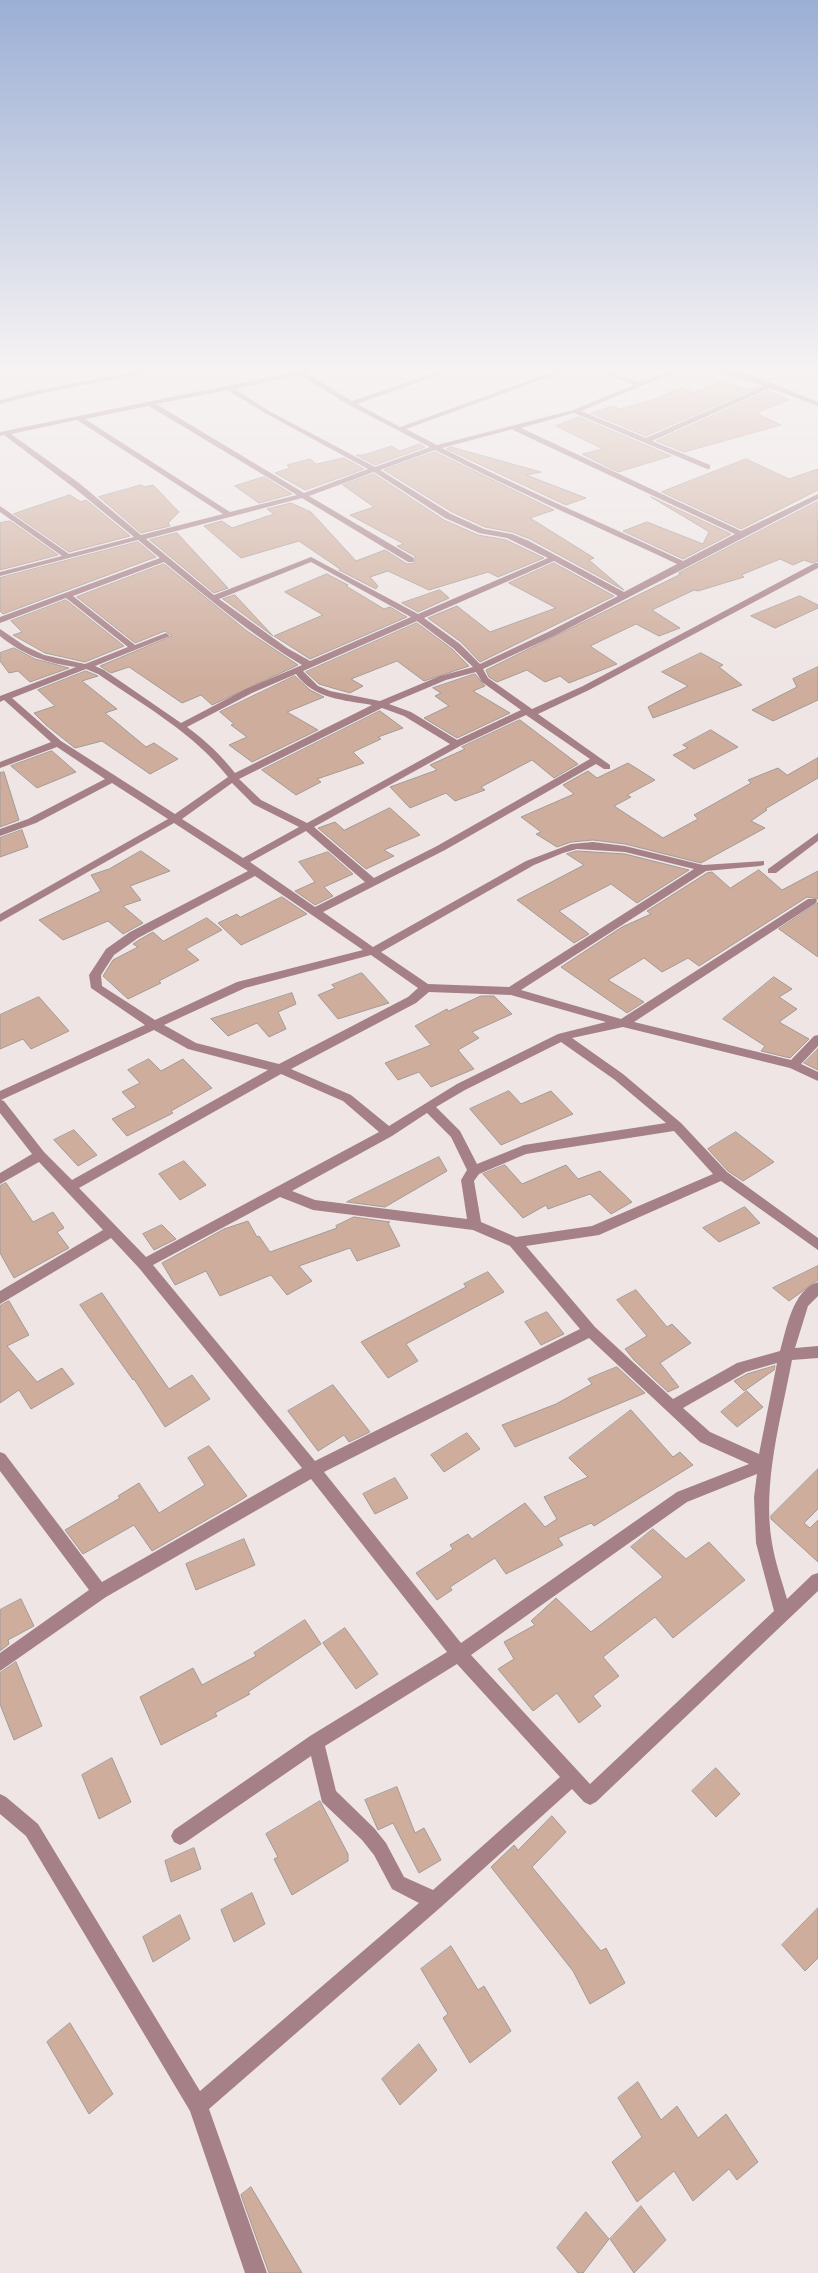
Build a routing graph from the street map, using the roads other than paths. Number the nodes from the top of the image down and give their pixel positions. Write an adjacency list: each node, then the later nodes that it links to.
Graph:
1 (58, 472): 13 (street)
2 (163, 472): 11 (street)
3 (267, 472): 8 (street)
4 (369, 472): 8 (street)
5 (378, 472): 16 (street)
6 (483, 472): 18 (street)
7 (610, 472): 12 (street)
8 (304, 494): 11 (street); 17 (street)
9 (818, 496): 12 (street)
10 (0, 508): 14 (street)
11 (230, 515): 13 (street)
12 (741, 534): 18 (street)
13 (141, 539): 14 (street); 15 (street)
14 (70, 557): 20 (street)
15 (165, 559): 21 (street); 23 (street)
16 (553, 559): 22 (street); 24 (street)
17 (411, 560)
18 (683, 564): 22 (street)
19 (818, 564): 35 (street)
20 (0, 574)
21 (67, 595): 25 (street); 28 (street)
22 (623, 595): 31 (street)
23 (213, 598): 24 (street); 29 (street)
24 (416, 618): 29 (street); 31 (street)
25 (0, 620)
26 (0, 632): 30 (street)
27 (166, 636): 28 (street)
28 (134, 648): 30 (street)
29 (308, 664): 32 (street)
30 (90, 666): 33 (street); 36 (street)
31 (478, 668): 34 (street); 35 (street)
32 (297, 669): 34 (street); 36 (street)
33 (3, 698): 37 (street)
34 (380, 705): 38 (street); 42 (street)
35 (529, 712): 38 (street); 39 (street)
36 (181, 727): 42 (street)
37 (58, 743): 40 (street); 43 (street)
38 (458, 744): 45 (street)
39 (596, 760): 41 (street); 53 (street)
40 (0, 765)
41 (607, 767)
42 (233, 778): 44 (street); 45 (street)
43 (112, 779): 44 (street); 46 (street)
44 (176, 818): 48 (street); 56 (street)
45 (307, 828): 48 (street); 53 (street)
46 (0, 833)
47 (818, 836): 52 (street)
48 (243, 862): 51 (street)
49 (760, 863): 50 (street)
50 (702, 868): 57 (street); 59 (street)
51 (256, 871): 55 (street); 61 (street)
52 (772, 871)
53 (372, 882): 55 (street)
54 (812, 901): 60 (street)
55 (314, 912): 57 (street)
56 (0, 919)
57 (374, 951): 58 (street); 61 (street)
58 (426, 988): 59 (street); 65 (street)
59 (511, 991): 60 (street)
60 (624, 1023): 62 (street); 64 (street)
61 (154, 1025): 65 (street); 67 (street)
62 (562, 1037): 69 (street); 70 (street)
63 (818, 1039): 64 (street)
64 (793, 1065): 66 (street)
65 (280, 1069): 71 (street); 76 (street)
66 (818, 1076)
67 (0, 1096)
68 (0, 1104): 72 (street)
69 (428, 1106): 71 (street); 73 (street)
70 (677, 1126): 73 (street); 74 (street)
71 (388, 1133): 77 (street)
72 (40, 1155): 75 (street); 76 (street)
73 (474, 1171): 78 (street)
74 (722, 1175): 80 (street); 81 (street)
75 (0, 1179)
76 (70, 1187): 79 (street)
77 (282, 1192): 78 (street); 82 (street)
78 (475, 1225): 80 (street)
79 (112, 1231): 82 (street); 84 (street)
80 (515, 1242): 85 (street)
81 (818, 1245)
82 (144, 1264): 91 (street)
83 (818, 1288): 87 (street)
84 (0, 1298)
85 (590, 1330): 88 (street); 91 (street)
86 (818, 1352): 87 (street)
87 (786, 1355): 88 (street); 90 (street)
88 (673, 1406): 90 (street)
89 (0, 1459): 93 (street)
90 (765, 1464): 94 (street); 95 (street)
91 (313, 1470): 93 (street); 95 (street)
92 (818, 1580): 94 (street)
93 (100, 1592): 96 (street)
94 (782, 1612): 98 (street)
95 (460, 1654): 97 (street); 98 (street)
96 (0, 1662)
97 (316, 1742): 100 (street); 101 (street)
98 (573, 1777): 101 (street)
99 (0, 1803): 102 (street)
100 (180, 1836)
101 (434, 1901): 102 (street)
102 (198, 2106): 103 (street)
103 (256, 2273)

